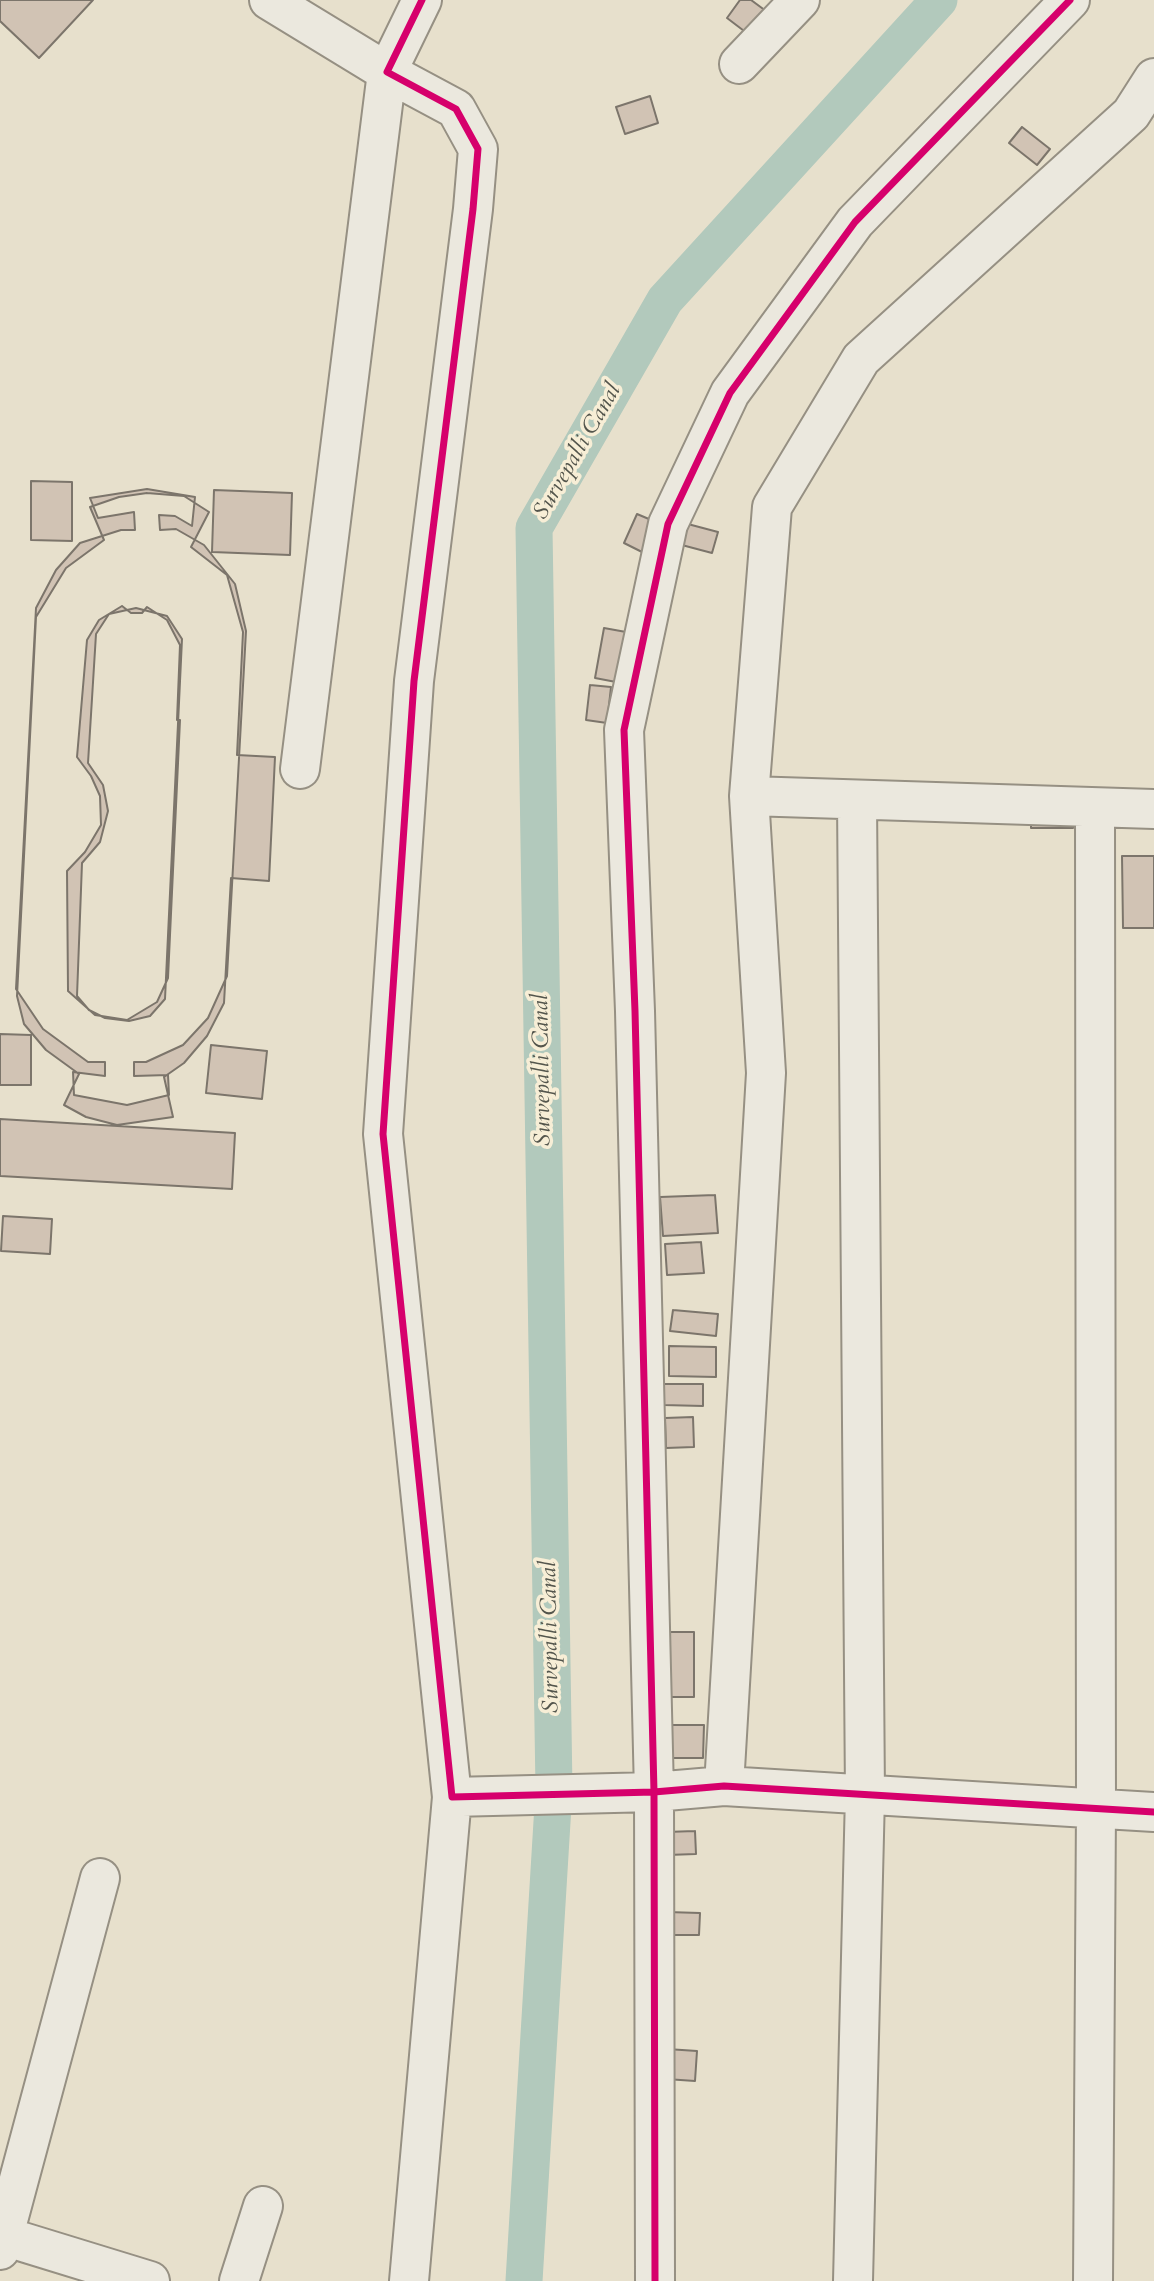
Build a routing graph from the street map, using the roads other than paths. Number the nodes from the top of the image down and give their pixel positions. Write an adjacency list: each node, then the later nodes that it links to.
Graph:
1 (269, 0): 6 (street)
2 (422, 0): 6 (street)
3 (800, 0): 5 (street)
4 (1070, 0): 14 (street)
5 (739, 64)
6 (387, 72): 8 (street); 16 (street)
7 (1154, 78): 9 (street)
8 (300, 769)
9 (749, 796): 10 (street); 13 (street)
10 (857, 800): 11 (street); 15 (street)
11 (1095, 807): 12 (street); 17 (street)
12 (1154, 809)
13 (724, 1786): 14 (street); 15 (street)
14 (642, 1793): 16 (street); 25 (street)
15 (865, 1795): 17 (street); 26 (street)
16 (465, 1797): 24 (street)
17 (1096, 1808): 18 (street); 27 (street)
18 (1154, 1812)
19 (100, 1878): 21 (street)
20 (263, 2206): 23 (street)
21 (1, 2241): 22 (street)
22 (150, 2281)
23 (239, 2281)
24 (409, 2281)
25 (655, 2281)
26 (853, 2281)
27 (1093, 2281)

